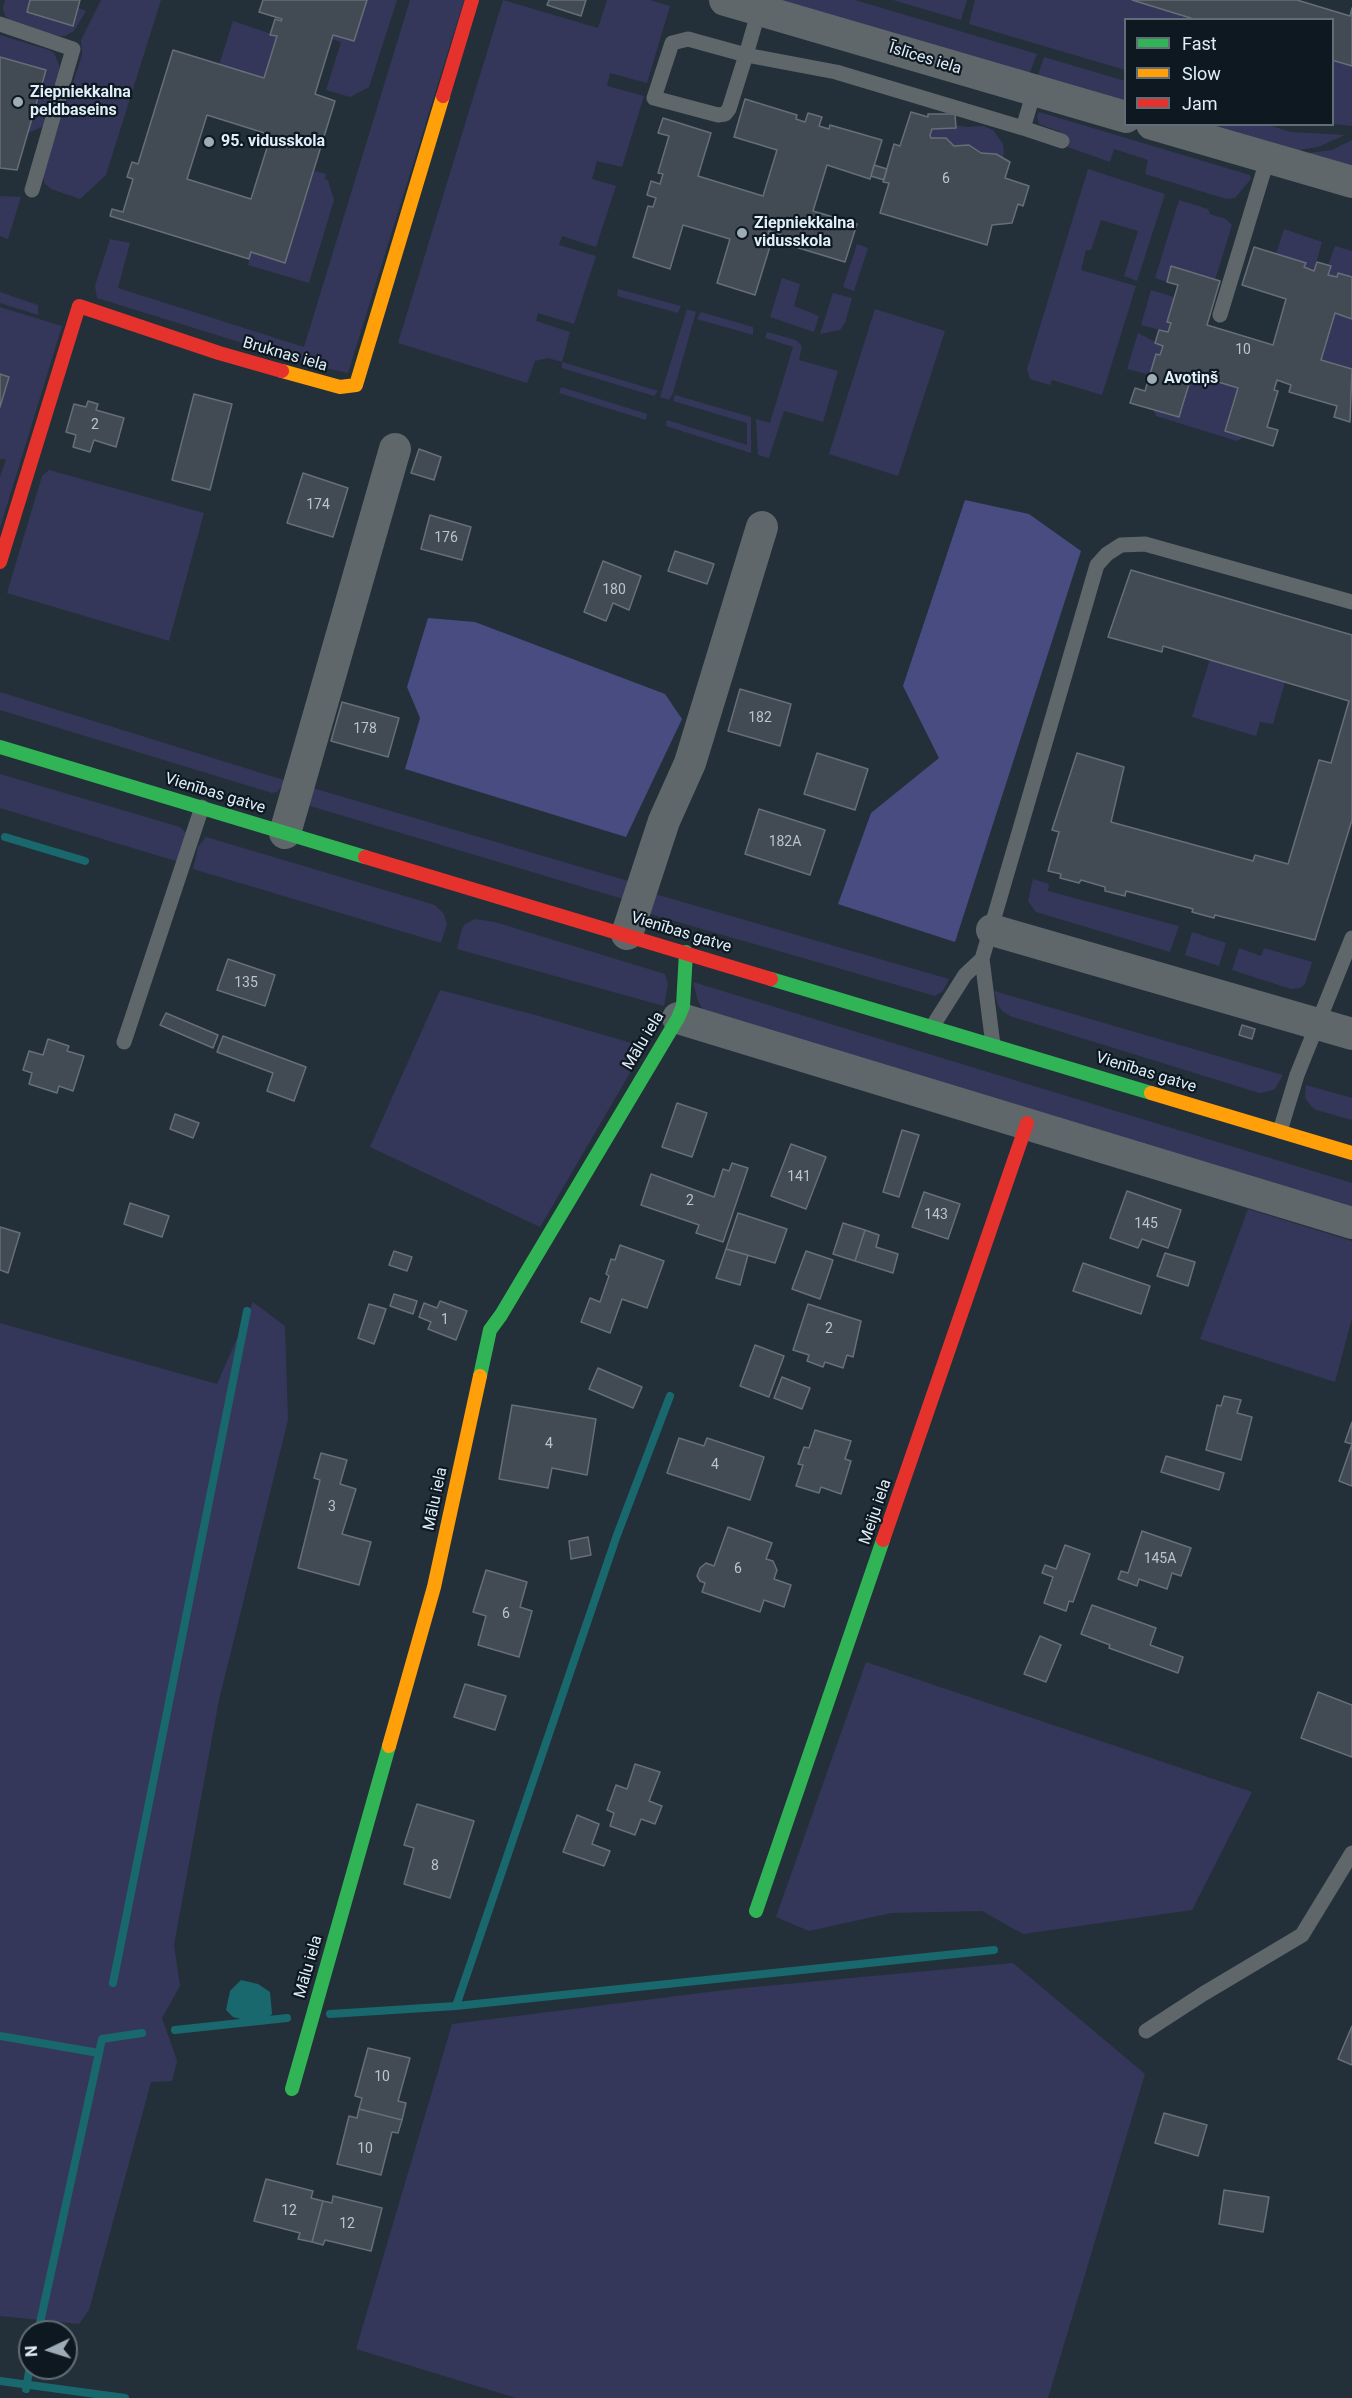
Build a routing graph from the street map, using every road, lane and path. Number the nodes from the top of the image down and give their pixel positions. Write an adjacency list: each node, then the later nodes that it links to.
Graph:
1 (472, 0): 17 (main road, Bruknas iela)
2 (725, 0): 3 (street, Īslīces iela)
3 (759, 10): 5 (lane); 6 (street, Īslīces iela)
4 (0, 24): 13 (lane)
5 (746, 56): 5 (lane); 9 (lane)
6 (1034, 92): 7 (street, Īslīces iela); 9 (lane)
7 (1124, 117)
8 (1159, 126): 11 (street)
9 (1023, 128): 10 (lane)
10 (1062, 141)
11 (1268, 157): 12 (street); 14 (lane)
12 (1352, 182)
13 (32, 190)
14 (1220, 315)
15 (395, 449): 21 (street)
16 (762, 527): 23 (street)
17 (0, 562)
18 (1352, 602): 22 (lane)
19 (0, 747): 20 (main road, Vienības gatve)
20 (202, 807): 21 (main road, Vienības gatve); 31 (lane)
21 (285, 833): 23 (main road, Vienības gatve)
22 (992, 930): 26 (lane); 28 (street)
23 (627, 934): 25 (main road, Vienības gatve)
24 (1352, 938): 28 (lane)
25 (686, 952): 27 (main road, Mālu iela); 29 (main road, Vienības gatve)
26 (982, 959): 29 (lane); 32 (lane)
27 (678, 1018): 33 (street); 40 (main road, Mālu iela)
28 (1318, 1023): 30 (street); 34 (lane)
29 (932, 1027): 32 (main road, Vienības gatve)
30 (1352, 1034)
31 (124, 1042)
32 (993, 1045): 34 (main road, Vienības gatve)
33 (1027, 1124): 36 (street); 38 (main road, Meiju iela)
34 (1280, 1131): 35 (main road, Vienības gatve)
35 (1352, 1152)
36 (1352, 1223)
37 (1352, 1853): 39 (lane)
38 (756, 1911)
39 (1146, 2031)
40 (297, 2091)

